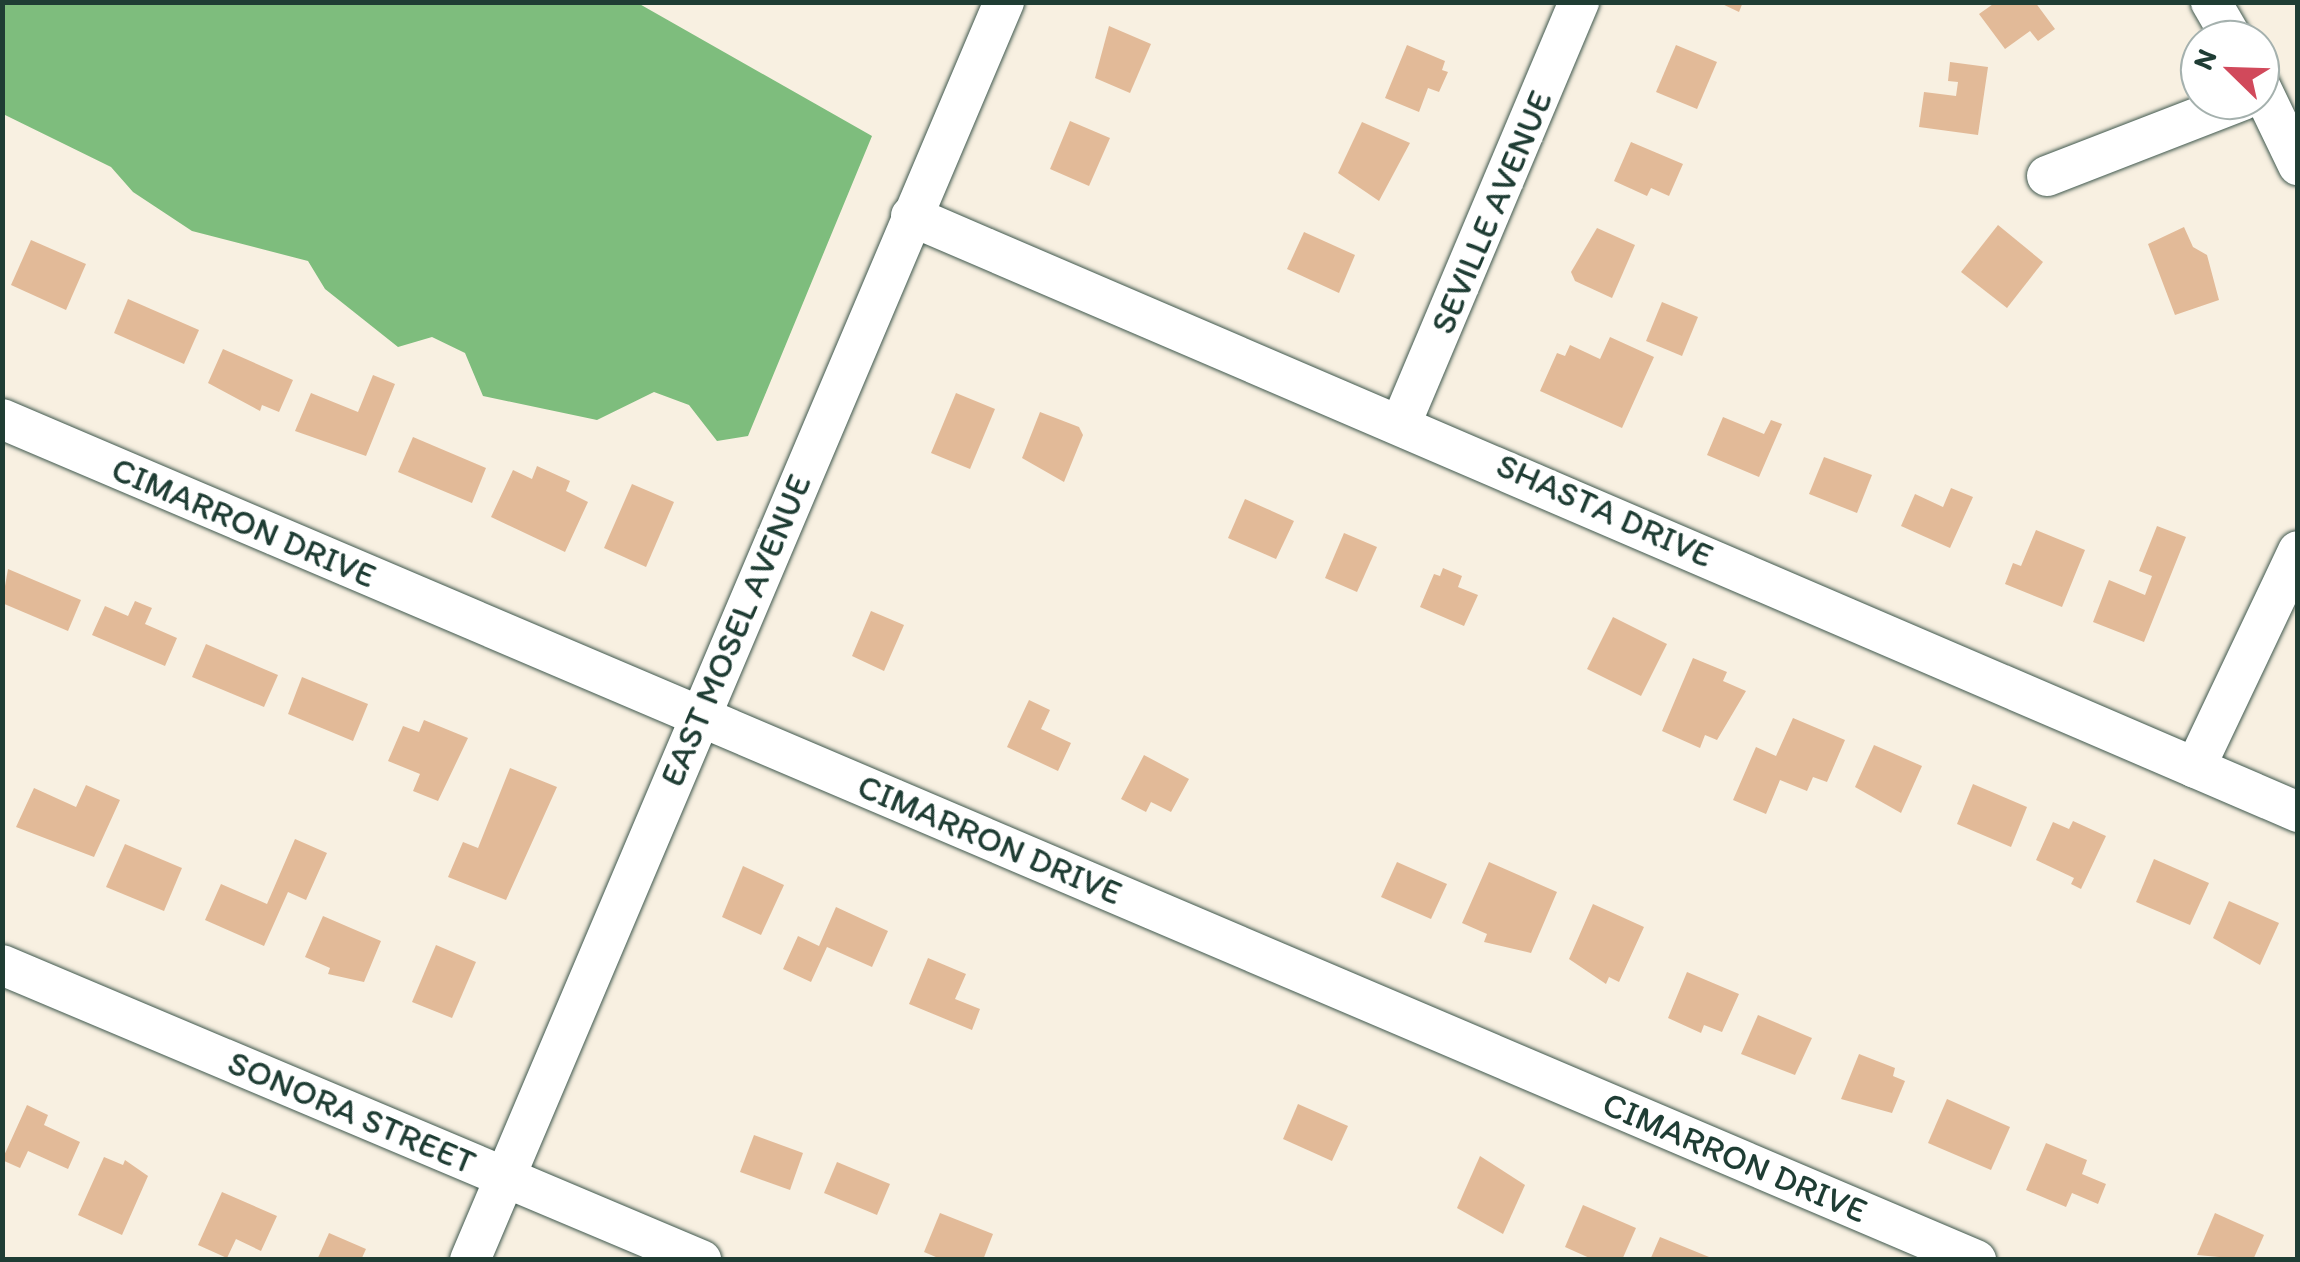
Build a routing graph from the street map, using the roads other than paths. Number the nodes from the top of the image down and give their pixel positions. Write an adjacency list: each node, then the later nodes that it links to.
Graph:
1 (1004, 2): 7 (street, EAST MOSEL AVENUE)
2 (1580, 2): 9 (street, SEVILLE AVENUE)
3 (2189, 120): 6 (street)
4 (2272, 120): 5 (street)
5 (2298, 165)
6 (2047, 176)
7 (911, 216): 9 (street, SHASTA DRIVE); 11 (street, EAST MOSEL AVENUE)
8 (2, 419): 11 (street, CIMARRON DRIVE)
9 (1402, 421): 12 (street, SHASTA DRIVE)
10 (2298, 551): 12 (street)
11 (699, 714): 15 (street, EAST MOSEL AVENUE); 18 (street, CIMARRON DRIVE)
12 (2194, 768): 13 (street, SHASTA DRIVE)
13 (2298, 812)
14 (2, 965): 15 (street, SONORA STREET)
15 (505, 1177): 16 (street, EAST MOSEL AVENUE); 17 (street, SONORA STREET)
16 (470, 1260)
17 (702, 1260)
18 (1976, 1260)

